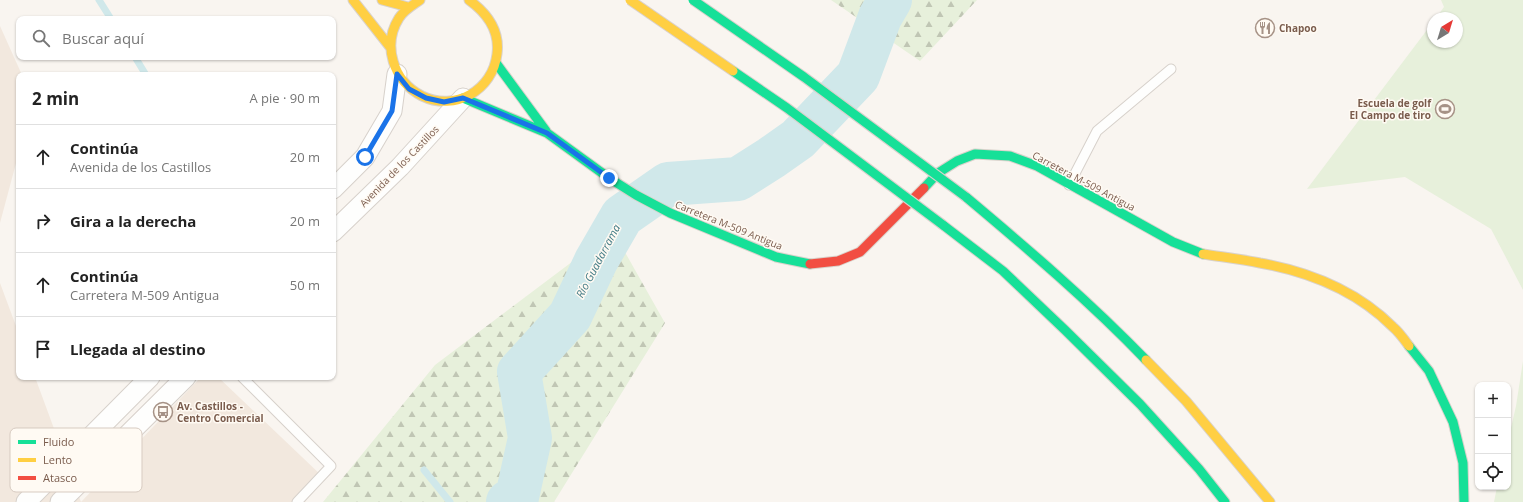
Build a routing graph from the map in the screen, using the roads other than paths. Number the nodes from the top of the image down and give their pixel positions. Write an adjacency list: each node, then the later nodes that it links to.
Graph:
1 (353, 0): 8 (main road)
2 (382, 0): 7 (main road)
3 (420, 0): 7 (main road)
4 (469, 0): 9 (main road)
5 (630, 0): 27 (main road, bridge)
6 (693, 0): 28 (main road, bridge)
7 (408, 7): 8 (main road)
8 (390, 47): 11 (main road)
9 (496, 63): 12 (main road); 13 (main road, Carretera M-509 Antigua)
10 (1171, 69): 14 (lane)
11 (397, 74): 12 (main road); 15 (street)
12 (463, 98): 13 (main road, Carretera M-509 Antigua); 16 (street, Avenida de los Castillos)
13 (547, 133): 14 (main road, Carretera M-509 Antigua)
14 (1069, 185): 29 (main road, Carretera M-509 Antigua)
15 (336, 187)
16 (336, 229)
17 (147, 380): 20 (street)
18 (183, 380): 21 (street)
19 (245, 380): 26 (lane)
20 (99, 428)
21 (135, 428)
22 (36, 492): 24 (street)
23 (70, 492): 25 (street)
24 (26, 502)
25 (60, 502)
26 (297, 502)
27 (1225, 502)
28 (1270, 502)
29 (1464, 502)

